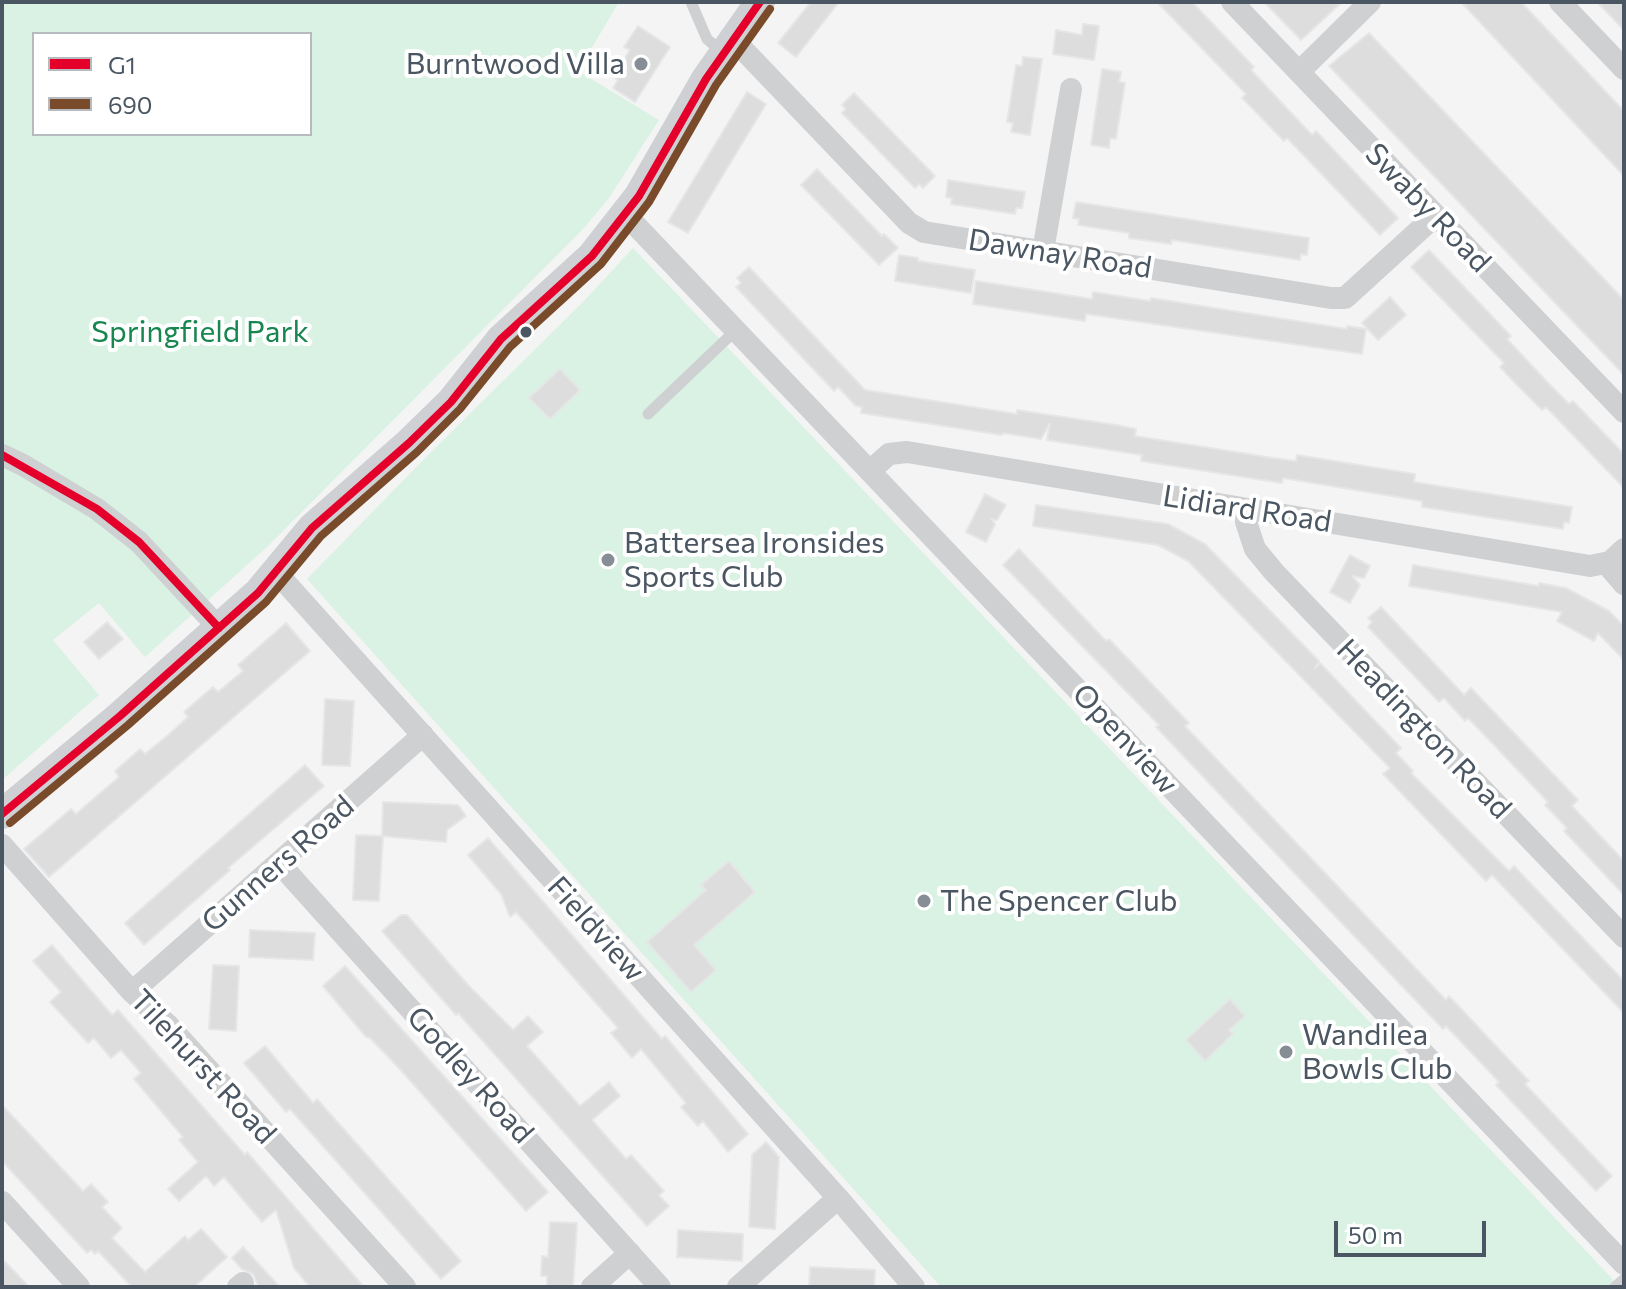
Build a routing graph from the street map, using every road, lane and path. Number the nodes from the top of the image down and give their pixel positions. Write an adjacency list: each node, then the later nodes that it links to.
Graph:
1 (691, 2): 6 (lane)
2 (760, 2): 6 (main road)
3 (1232, 2): 8 (street, Swaby Road)
4 (1370, 2): 8 (street)
5 (1560, 2): 7 (street)
6 (728, 46): 10 (main road); 12 (street, Dawnay Road)
7 (1624, 68)
8 (1299, 72): 11 (street, Swaby Road)
9 (1071, 89): 12 (street)
10 (626, 215): 13 (street, Openview); 20 (main road)
11 (1435, 216): 12 (street, Dawnay Road); 14 (street, Swaby Road)
12 (1043, 251)
13 (736, 330): 15 (lane); 17 (street, Openview)
14 (1624, 412)
15 (648, 414)
16 (2, 455): 22 (street)
17 (871, 470): 18 (street, Lidiard Road); 32 (street, Openview)
18 (1247, 509): 19 (street, Lidiard Road); 27 (street, Headington Road)
19 (1617, 556): 21 (street)
20 (276, 572): 22 (main road); 23 (street, Fieldview)
21 (1624, 584)
22 (219, 628): 24 (main road)
23 (423, 735): 26 (street, Gunners Road); 29 (street, Fieldview)
24 (2, 814)
25 (2, 845): 28 (street, Tilehurst Road)
26 (279, 863): 28 (street, Gunners Road); 31 (street, Godley Road)
27 (1624, 937)
28 (132, 992): 35 (street, Tilehurst Road)
29 (838, 1198): 38 (street); 39 (street, Fieldview)
30 (2, 1202): 34 (street)
31 (630, 1253): 36 (street); 37 (street, Godley Road)
32 (1624, 1264)
33 (1624, 1279): 40 (lane)
34 (79, 1287)
35 (405, 1287)
36 (592, 1287)
37 (660, 1287)
38 (738, 1287)
39 (914, 1287)
40 (1615, 1287)

